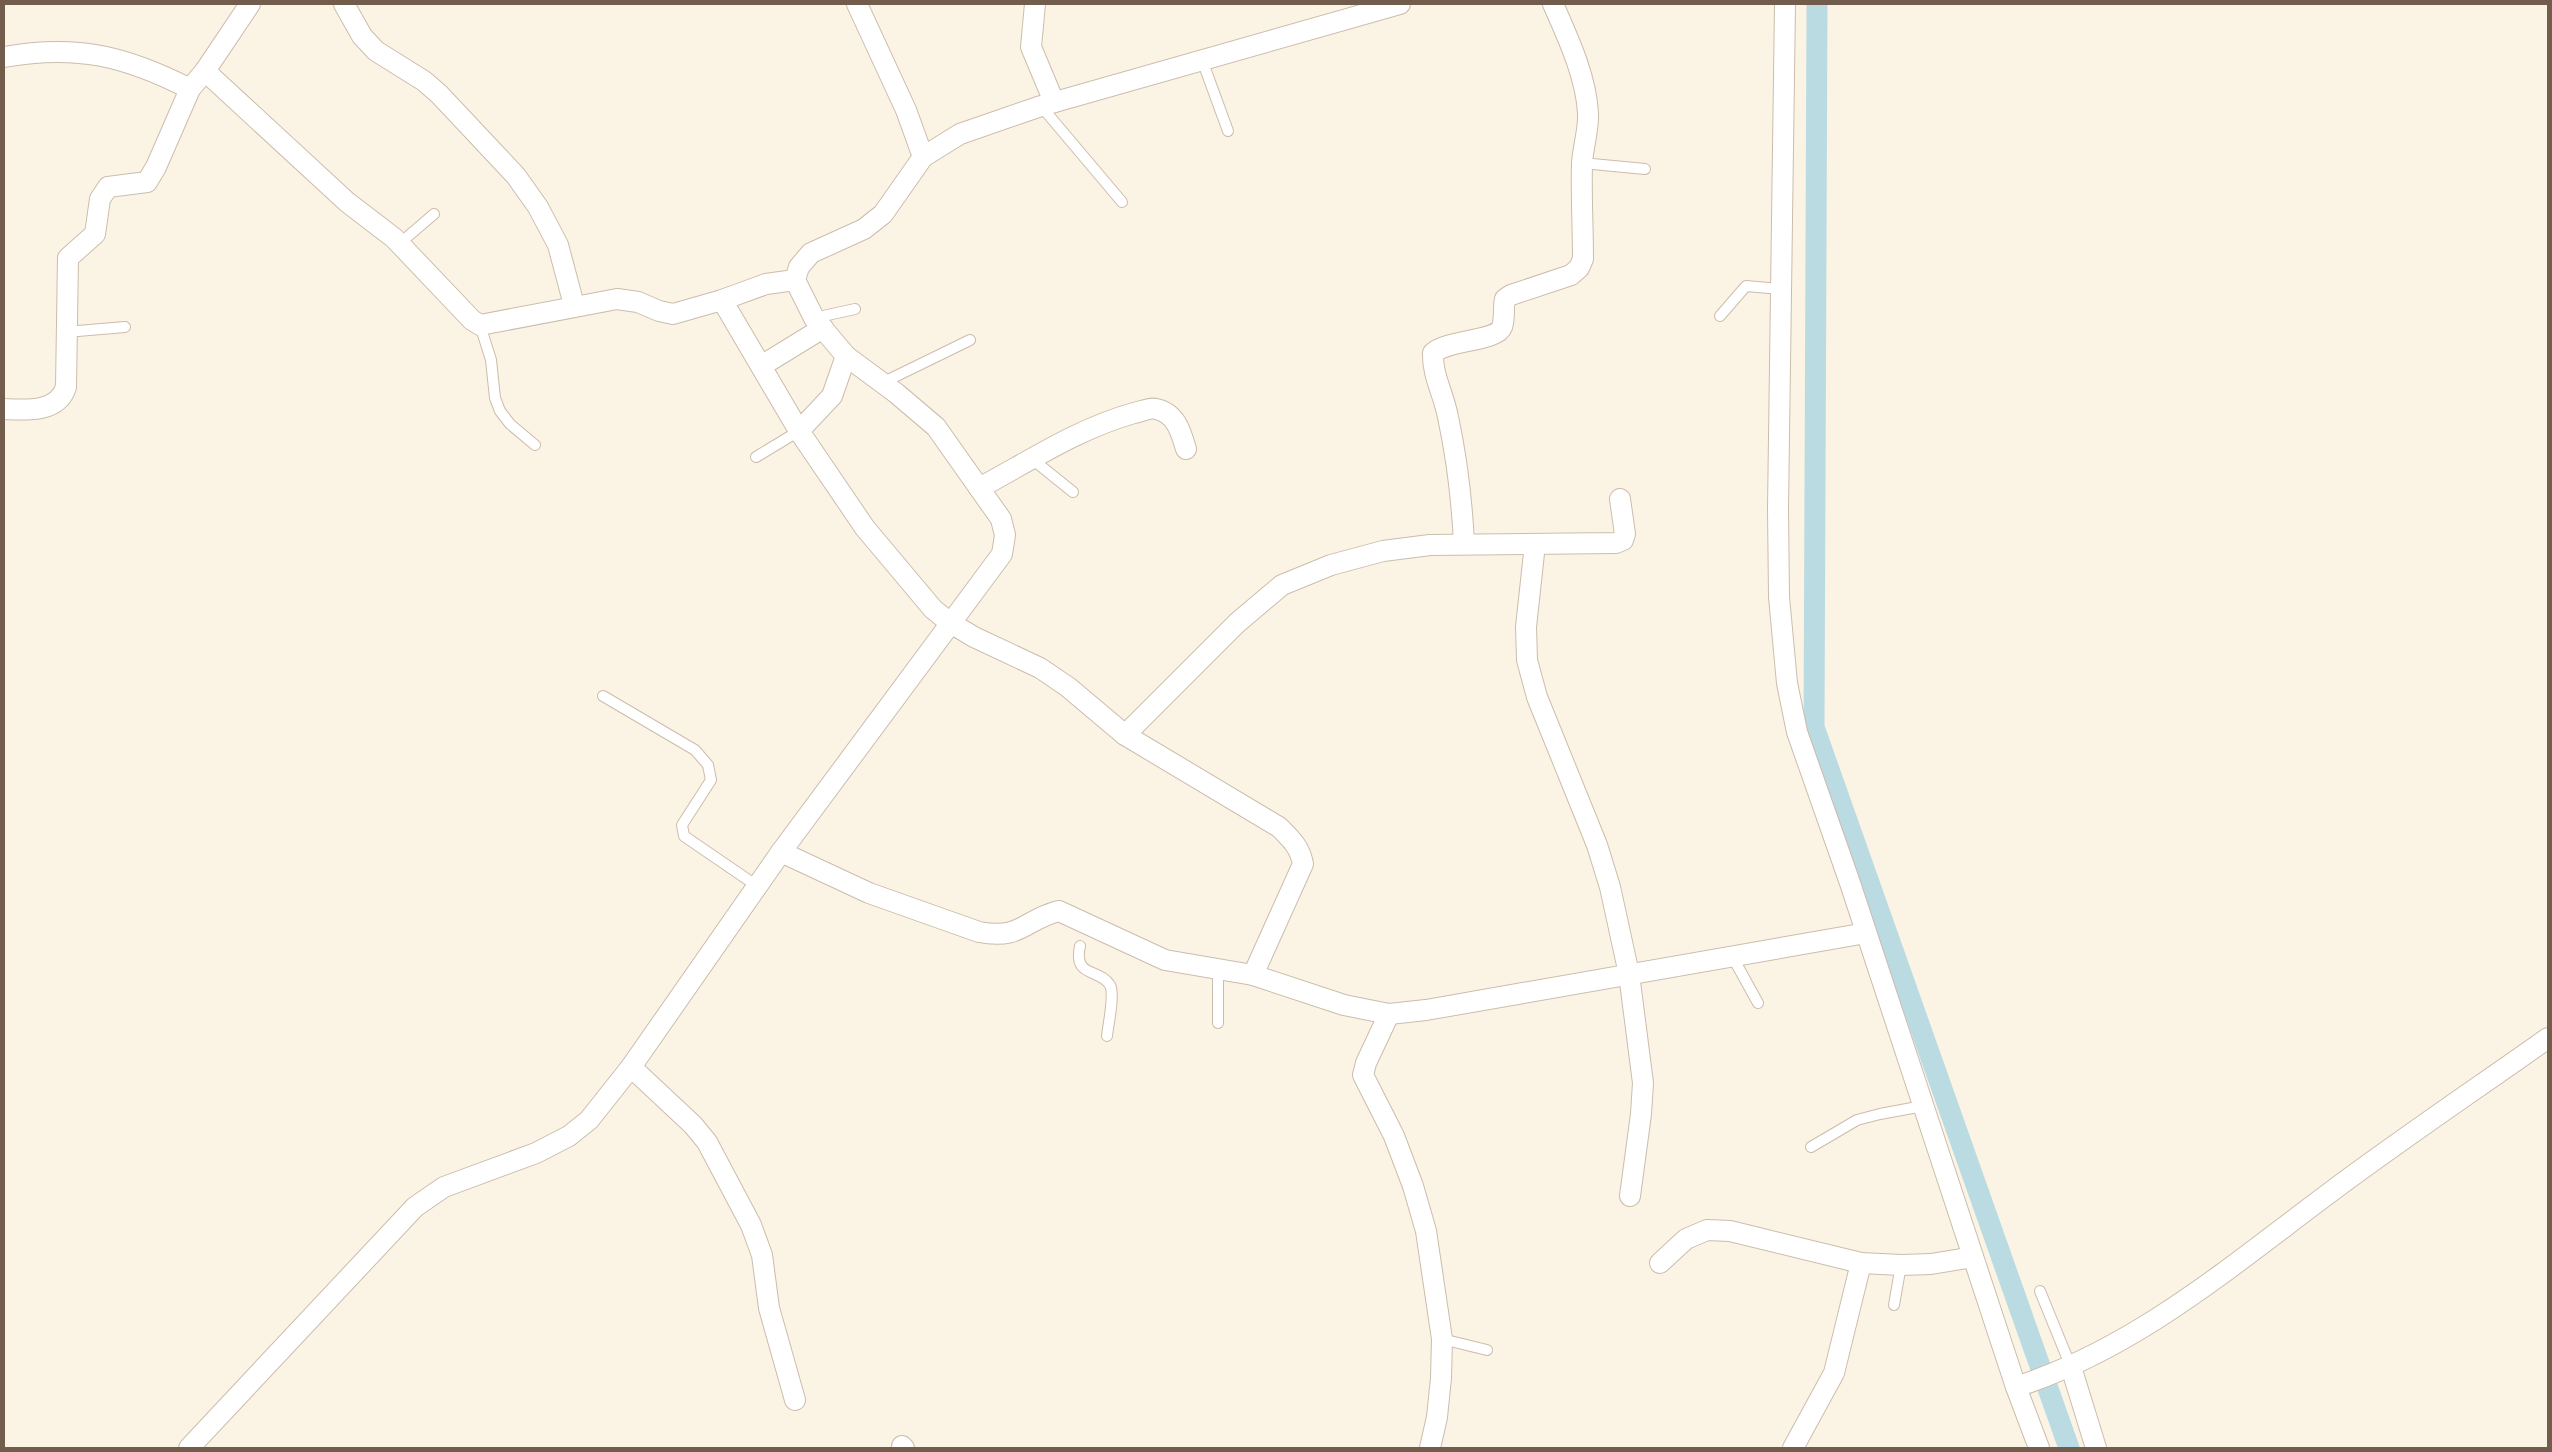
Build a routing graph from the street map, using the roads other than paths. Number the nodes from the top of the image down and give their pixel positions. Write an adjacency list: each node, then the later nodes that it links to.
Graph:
1 (250, 4): 10 (street)
2 (344, 4): 23 (street)
3 (857, 4): 14 (street)
4 (1035, 4): 12 (street)
5 (1400, 4): 9 (street)
6 (1553, 4): 15 (street)
7 (1785, 4): 21 (street)
8 (4, 57): 11 (street)
9 (1202, 60): 12 (street); 13 (lane)
10 (205, 71): 11 (street); 19 (street)
11 (190, 89): 29 (street)
12 (1048, 104): 14 (street); 17 (lane)
13 (1228, 131)
14 (923, 157): 20 (street)
15 (1582, 163): 16 (lane); 43 (street)
16 (1645, 169)
17 (1122, 202)
18 (434, 214): 19 (lane)
19 (399, 244): 27 (street)
20 (795, 280): 22 (street); 26 (street)
21 (1780, 289): 25 (lane); 50 (street)
22 (722, 300): 23 (street); 32 (street)
23 (574, 305): 27 (street)
24 (856, 309): 26 (lane)
25 (1720, 316)
26 (818, 323): 31 (street); 32 (street)
27 (480, 325): 36 (lane)
28 (125, 327): 29 (lane)
29 (66, 332): 34 (street)
30 (970, 340): 33 (lane)
31 (846, 356): 33 (street); 35 (street)
32 (761, 366): 35 (street)
33 (882, 383): 40 (street)
34 (4, 409)
35 (799, 431): 38 (lane); 45 (street)
36 (535, 445)
37 (1186, 449): 39 (street)
38 (756, 457)
39 (1032, 459): 40 (street); 41 (lane)
40 (979, 488): 45 (street)
41 (1073, 492)
42 (1620, 499): 44 (street)
43 (1464, 544): 44 (street); 47 (street)
44 (1534, 544): 54 (street)
45 (949, 622): 47 (street); 48 (street)
46 (603, 696): 49 (lane)
47 (1125, 736): 55 (street)
48 (781, 852): 49 (street); 53 (street)
49 (757, 886): 61 (street)
50 (1866, 933): 52 (street); 62 (street)
51 (1080, 946): 59 (lane)
52 (1732, 956): 54 (street); 56 (lane)
53 (1218, 968): 55 (street); 58 (lane)
54 (1629, 974): 57 (street); 64 (street)
55 (1253, 975): 57 (street)
56 (1758, 1003)
57 (1389, 1014): 71 (street)
58 (1218, 1023)
59 (1107, 1036)
60 (2548, 1038): 73 (street)
61 (631, 1067): 75 (street); 76 (street)
62 (1923, 1106): 63 (lane); 65 (street)
63 (1811, 1147)
64 (1630, 1196)
65 (1973, 1257): 68 (street); 74 (street)
66 (1660, 1263): 67 (street)
67 (1861, 1263): 68 (street); 78 (street)
68 (1901, 1265): 70 (lane)
69 (2040, 1291): 73 (lane)
70 (1894, 1305)
71 (1442, 1339): 72 (lane); 77 (street)
72 (1487, 1350)
73 (2064, 1370): 74 (street); 80 (street)
74 (2022, 1385): 79 (street)
75 (795, 1400)
76 (189, 1448)
77 (1430, 1448)
78 (1793, 1448)
79 (2039, 1448)
80 (2096, 1448)

